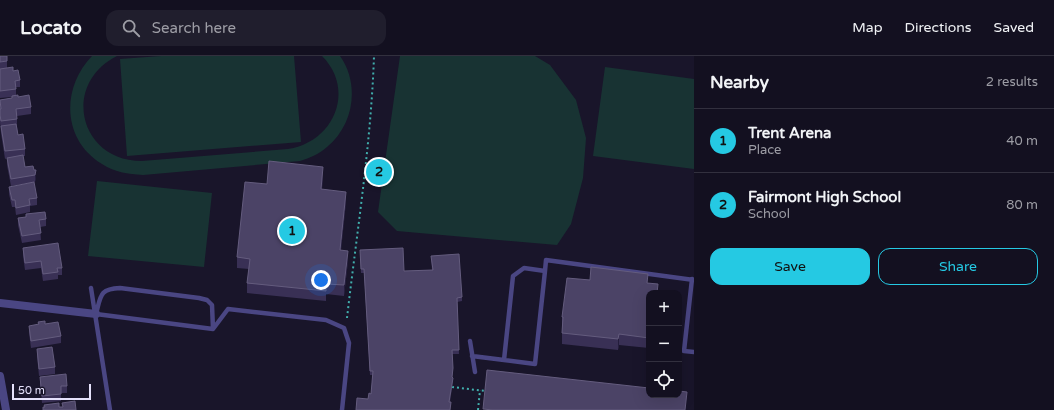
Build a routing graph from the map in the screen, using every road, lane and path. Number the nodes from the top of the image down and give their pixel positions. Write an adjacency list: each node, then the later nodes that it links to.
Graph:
1 (374, 56): 7 (path)
2 (545, 271): 3 (lane); 12 (lane); 12 (lane)
3 (693, 279): 10 (lane)
4 (91, 288): 6 (lane)
5 (0, 303): 6 (street)
6 (96, 314): 8 (lane); 8 (lane); 19 (lane)
7 (346, 318)
8 (213, 329): 20 (lane)
9 (470, 341): 11 (lane)
10 (694, 352)
11 (472, 356): 12 (lane); 13 (lane)
12 (504, 360)
13 (475, 372)
14 (0, 376): 18 (street)
15 (452, 387): 16 (path)
16 (480, 390): 17 (path); 21 (path)
17 (485, 391)
18 (6, 410)
19 (110, 410)
20 (342, 410)
21 (478, 410)

